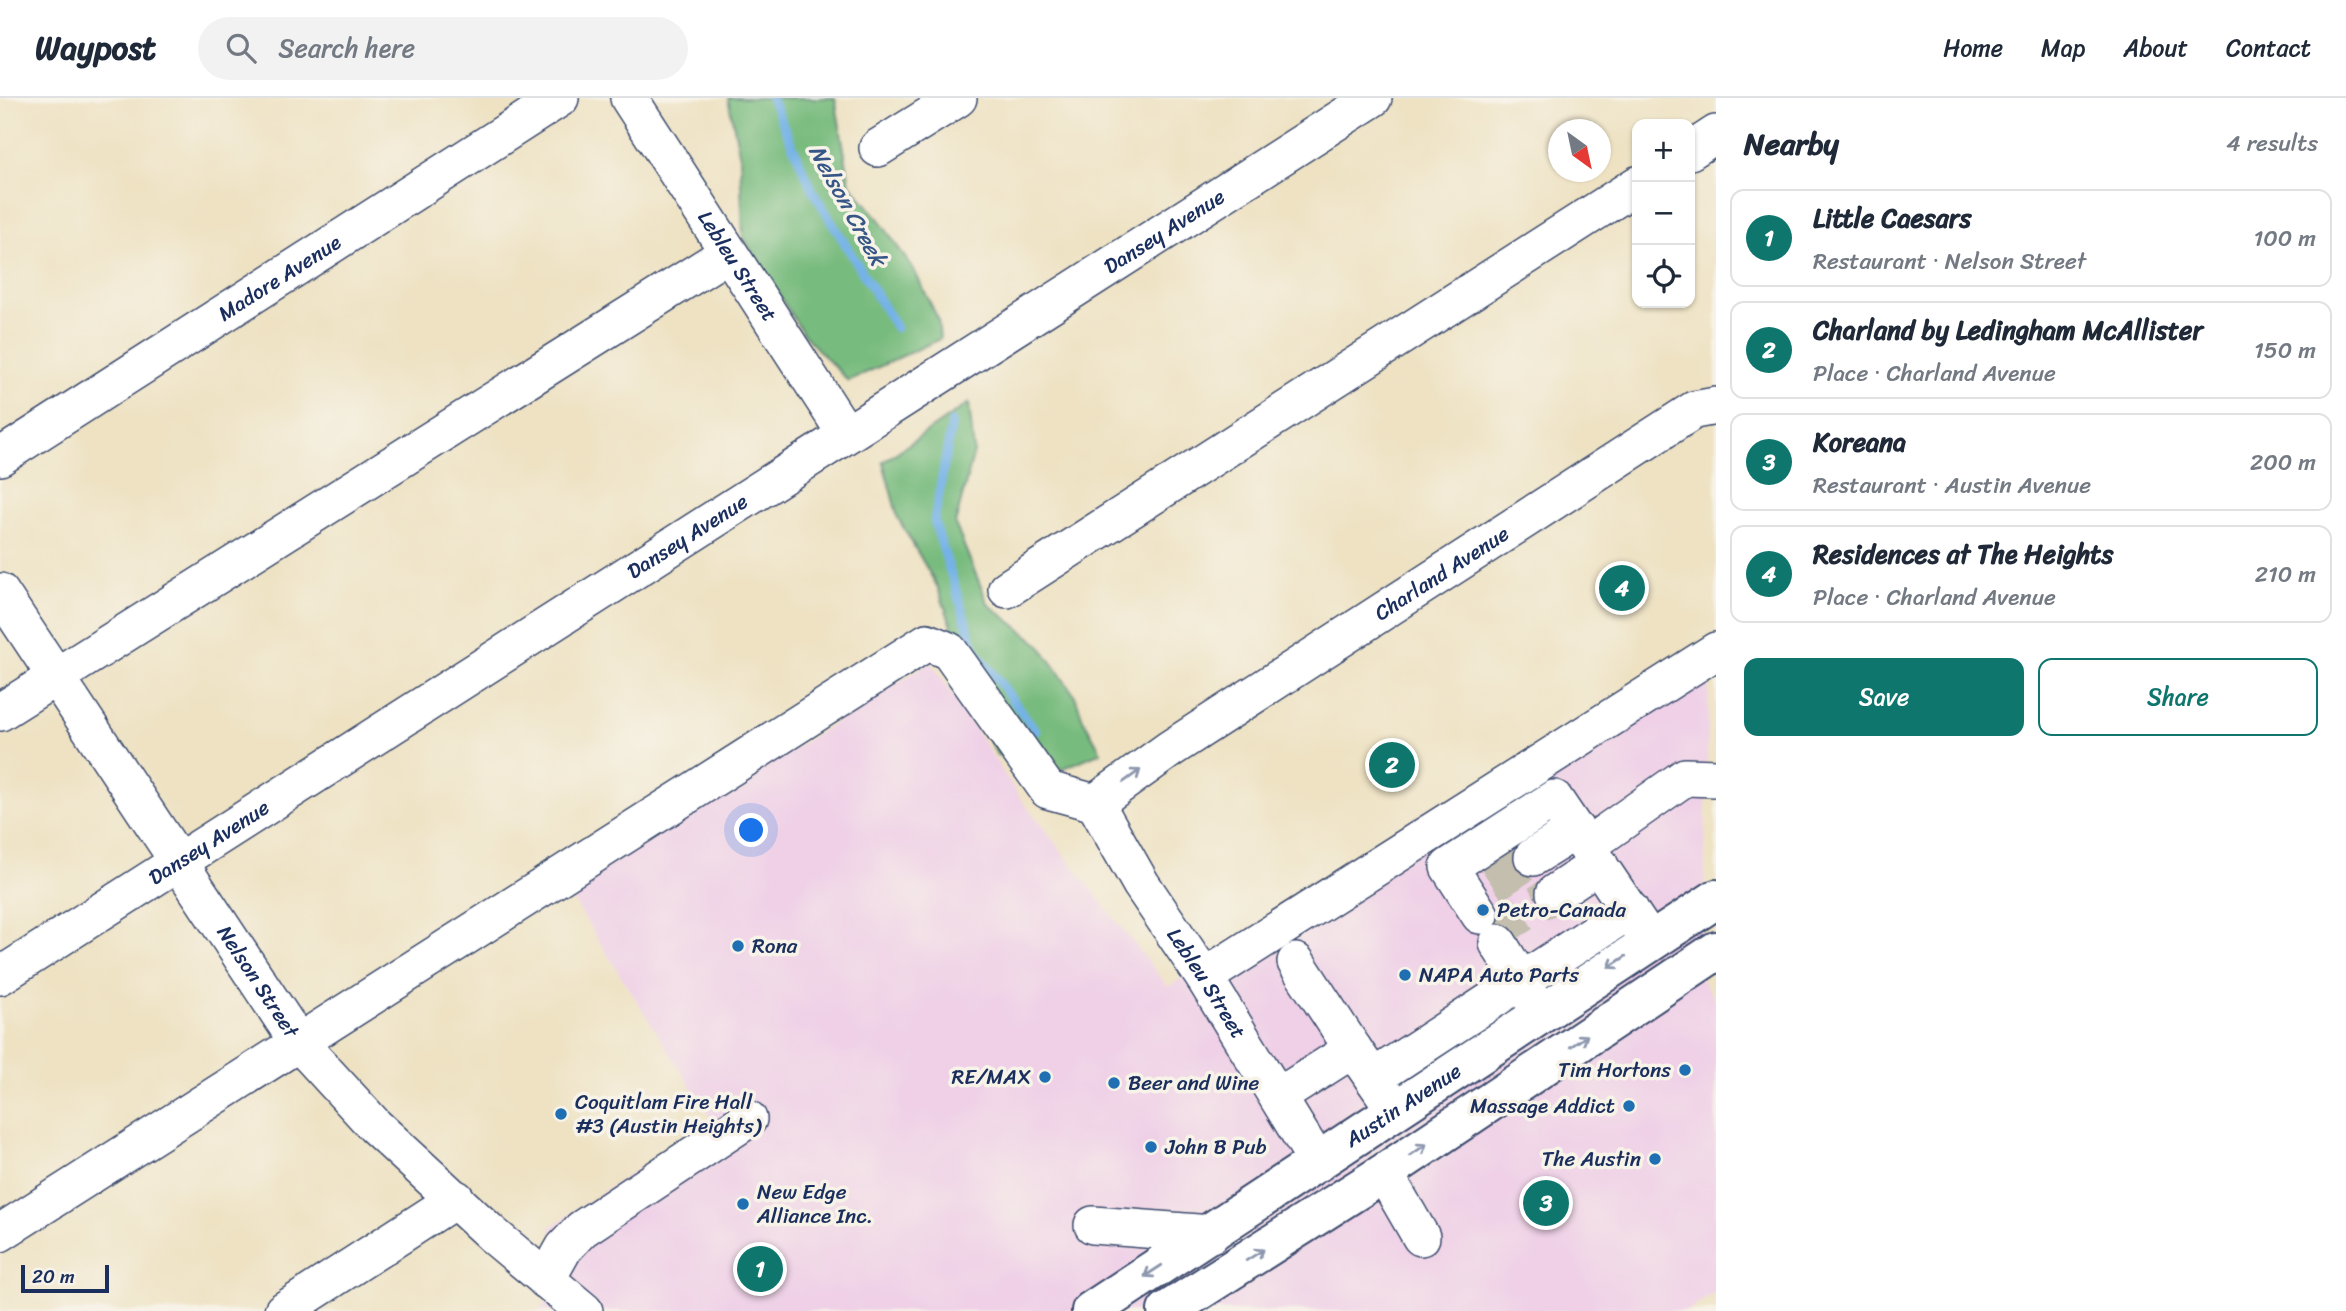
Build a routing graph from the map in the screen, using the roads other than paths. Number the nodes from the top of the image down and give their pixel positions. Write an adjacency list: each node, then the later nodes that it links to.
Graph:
1 (560, 98): 12 (street, Madore Avenue)
2 (629, 98): 9 (street, Lebleu Street)
3 (958, 98): 6 (street)
4 (1373, 98): 11 (street, Dansey Avenue)
5 (1716, 134): 7 (street)
6 (878, 148)
7 (1695, 148)
8 (1632, 188): 13 (street)
9 (727, 253): 11 (street, Lebleu Street); 16 (street)
10 (1716, 406): 19 (street, Charland Avenue, one-way to 10)
11 (846, 434): 22 (street, Dansey Avenue)
12 (0, 457)
13 (1007, 589)
14 (0, 592): 16 (street, Nelson Street)
15 (1716, 652): 29 (street)
16 (55, 677): 17 (street); 22 (street, Nelson Street)
17 (0, 712)
18 (1716, 778): 20 (street)
19 (1095, 803): 29 (street, Lebleu Street); 31 (street)
20 (1587, 847): 21 (street); 23 (street); 25 (street); 30 (street)
21 (1533, 857)
22 (178, 864): 28 (street, Dansey Avenue); 31 (street, Nelson Street)
23 (1555, 893)
24 (1716, 899): 25 (main road, Austin Avenue)
25 (1640, 926): 30 (main road, Austin Avenue)
26 (1716, 951): 37 (main road, one-way to 26)
27 (1296, 962): 32 (street)
28 (0, 976)
29 (1204, 977): 33 (street, Lebleu Street)
30 (1531, 997): 32 (street); 34 (main road, Austin Avenue)
31 (298, 1042): 38 (street, Nelson Street); 41 (street)
32 (1363, 1063): 33 (street); 34 (street)
33 (1278, 1097): 36 (street, Lebleu Street)
34 (1395, 1111): 36 (main road, Austin Avenue)
35 (748, 1119): 44 (street)
36 (1318, 1163): 39 (main road); 42 (main road, Austin Avenue)
37 (1384, 1173): 39 (main road); 43 (street)
38 (456, 1199): 44 (street, Nelson Street); 45 (street)
39 (1320, 1214): 48 (main road, one-way to 39)
40 (1093, 1225): 42 (street)
41 (0, 1233)
42 (1211, 1234): 47 (main road, Austin Avenue, one-way to 47)
43 (1421, 1237)
44 (546, 1280): 46 (street, Nelson Street)
45 (283, 1311)
46 (584, 1311)
47 (1091, 1311)
48 (1167, 1311)

